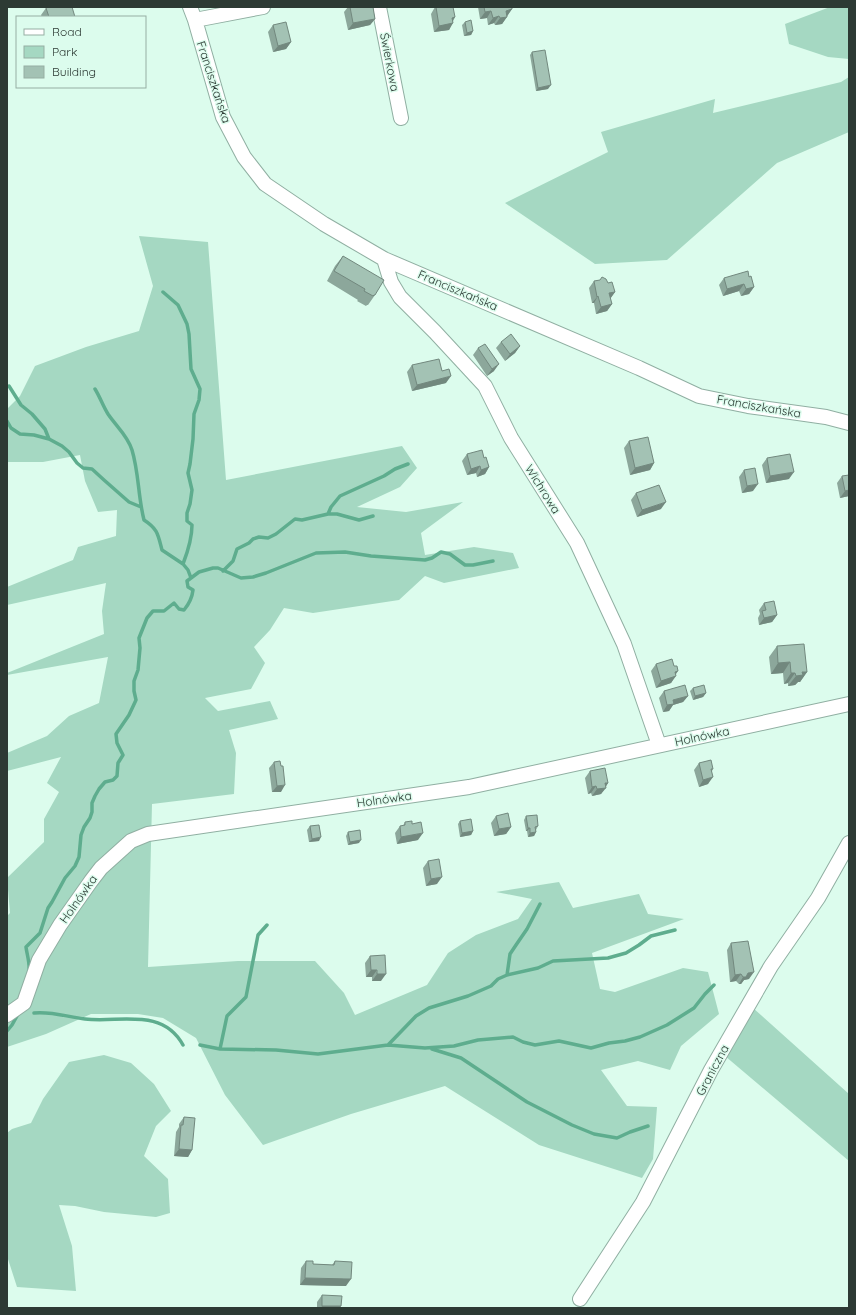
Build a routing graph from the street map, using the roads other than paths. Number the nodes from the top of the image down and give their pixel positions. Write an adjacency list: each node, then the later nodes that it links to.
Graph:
1 (263, 7): 3 (street)
2 (379, 7): 4 (street, Świerkowa)
3 (192, 13): 5 (street, Franciszkańska)
4 (401, 118)
5 (384, 259): 6 (street, Franciszkańska); 8 (street, Wichrowa)
6 (849, 423)
7 (849, 704): 8 (street, Holnówka)
8 (659, 745): 10 (street, Holnówka)
9 (849, 843): 11 (street, Graniczna)
10 (7, 1015)
11 (580, 1299)

